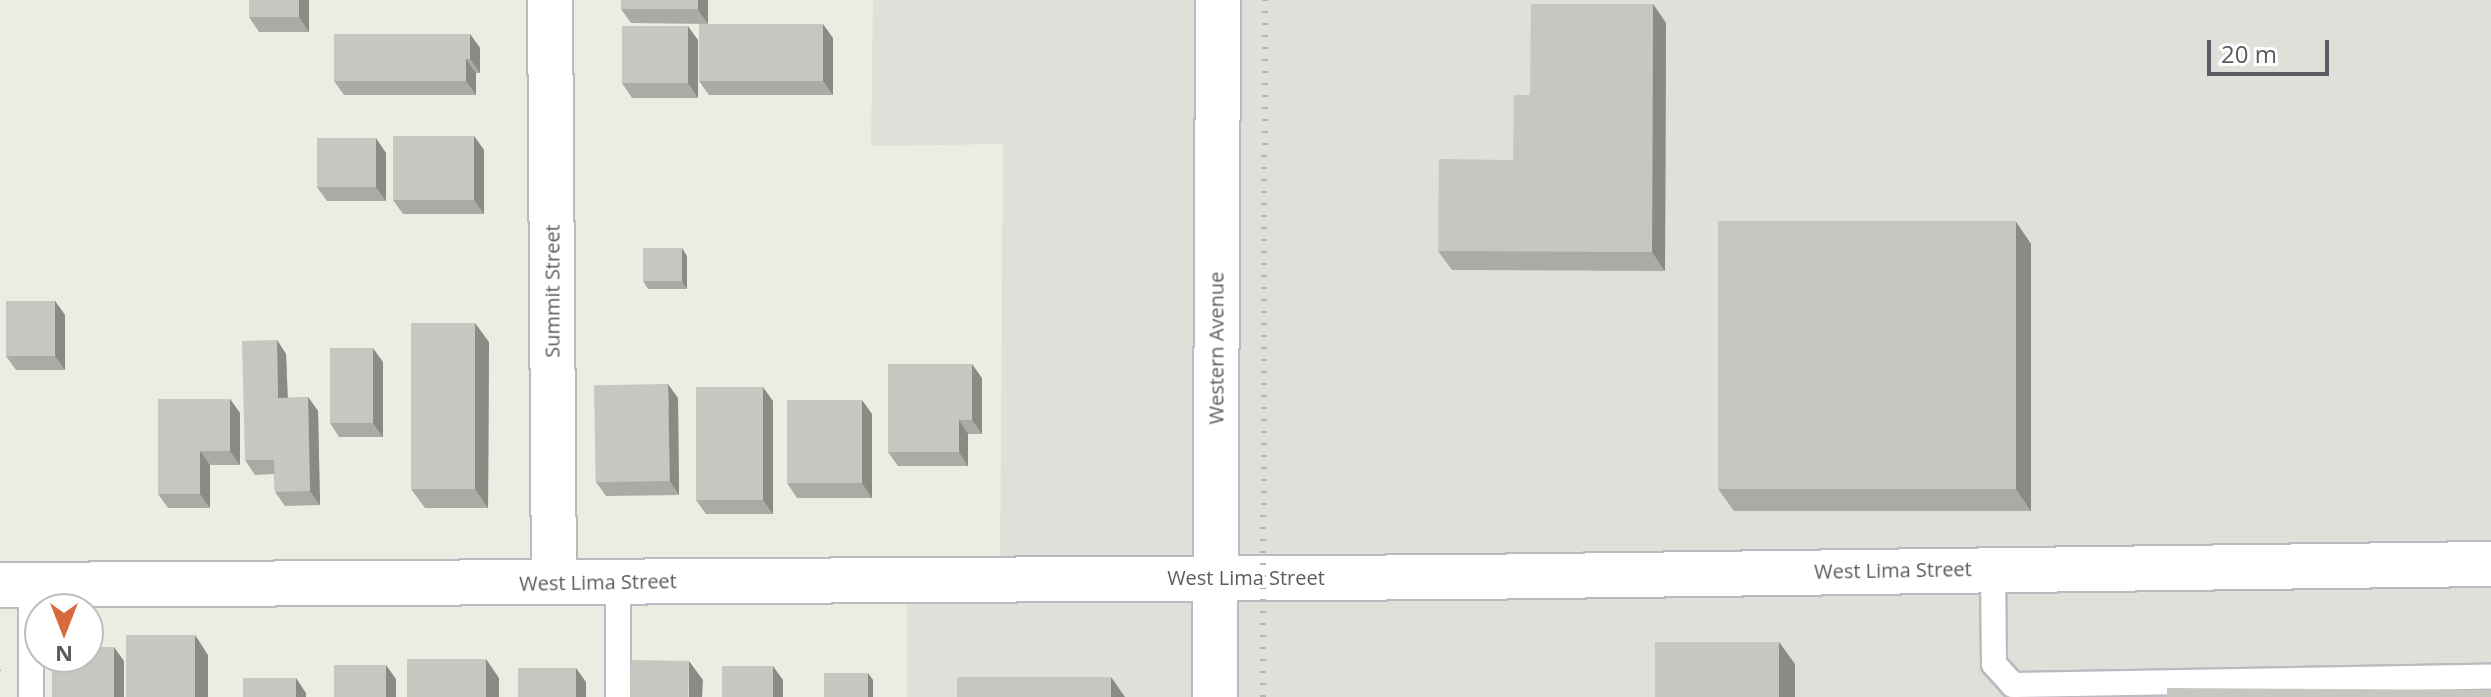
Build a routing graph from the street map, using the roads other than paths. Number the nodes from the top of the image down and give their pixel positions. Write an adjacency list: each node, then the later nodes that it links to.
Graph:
1 (550, 0): 7 (street, Summit Street)
2 (1218, 0): 5 (street, Western Avenue)
3 (2491, 564): 4 (street, West Lima Street)
4 (1993, 569): 5 (street, West Lima Street); 10 (lane)
5 (1215, 577): 6 (street, West Lima Street); 13 (street, Western Avenue)
6 (618, 581): 7 (street, West Lima Street); 12 (lane)
7 (554, 582): 8 (street, West Lima Street)
8 (16, 585): 11 (lane)
9 (2491, 677): 10 (lane)
10 (2013, 691)
11 (31, 697)
12 (618, 697)
13 (1215, 697)

